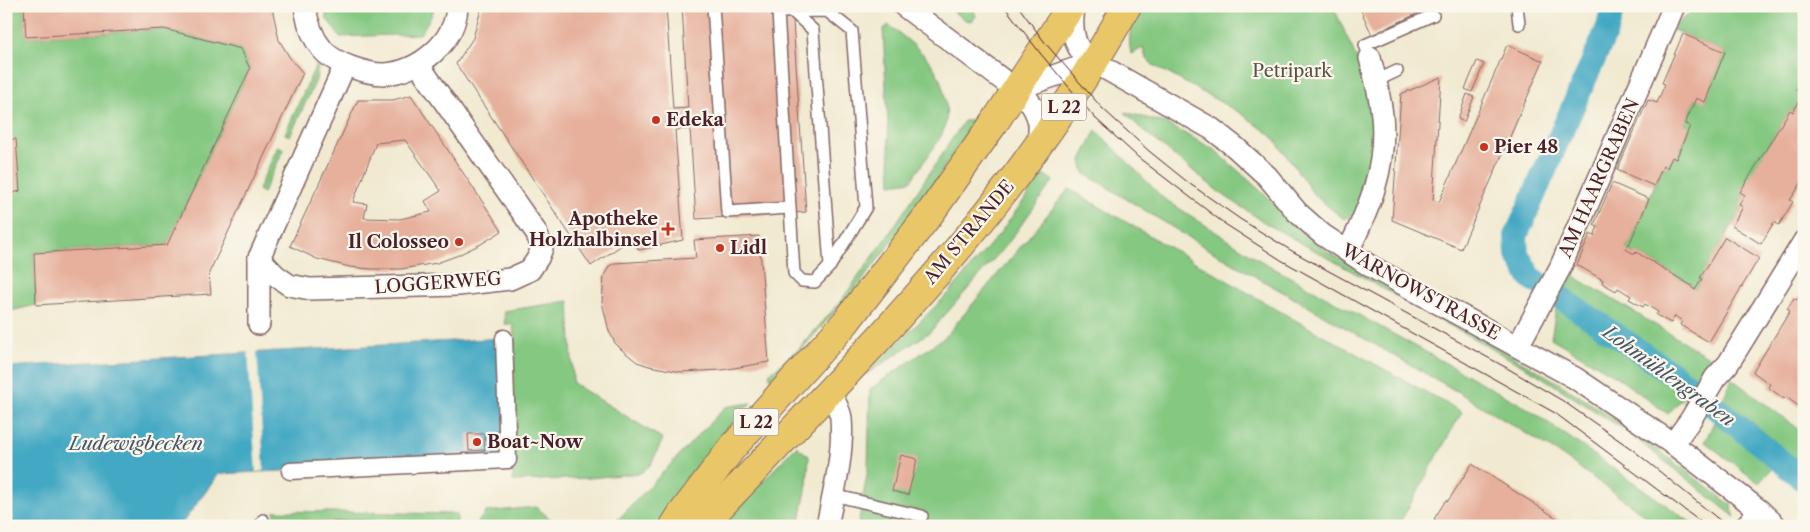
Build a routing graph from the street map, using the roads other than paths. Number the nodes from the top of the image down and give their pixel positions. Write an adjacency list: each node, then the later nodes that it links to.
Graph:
1 (305, 6): 17 (street)
2 (457, 6): 16 (street)
3 (713, 6): 22 (lane)
4 (904, 6): 20 (street)
5 (1071, 6): 20 (main road, L 22)
6 (1075, 6): 15 (street, WARNOWSTRASSE)
7 (1127, 6): 15 (main road, L 22)
8 (1517, 6): 13 (lane)
9 (1674, 6): 30 (street, AM HAARGRABEN)
10 (778, 9): 11 (lane); 22 (lane)
11 (793, 12): 26 (lane); 26 (lane)
12 (1433, 15): 14 (lane)
13 (1519, 24)
14 (1370, 58): 19 (street)
15 (1094, 62): 20 (street); 21 (main road, AM STRANDE / L 22); 24 (street, WARNOWSTRASSE)
16 (418, 64): 17 (street); 25 (street, LOGGERWEG)
17 (345, 65): 25 (street)
18 (1397, 71): 19 (lane)
19 (1376, 81): 24 (street)
20 (1016, 89): 21 (street); 27 (main road, L 22)
21 (1035, 151): 31 (main road, AM STRANDE / L 22)
22 (789, 208): 26 (lane)
23 (1804, 241): 32 (street)
24 (1348, 251): 30 (street, WARNOWSTRASSE)
25 (259, 258): 28 (street)
26 (830, 266)
27 (845, 323): 31 (main road); 37 (main road, L 22)
28 (259, 324)
29 (504, 338): 33 (street)
30 (1518, 346): 32 (street, WARNOWSTRASSE)
31 (830, 390): 34 (street); 38 (main road, AM STRANDE / L 22)
32 (1673, 444): 36 (street, WARNOWSTRASSE)
33 (290, 471)
34 (833, 495): 35 (lane); 39 (street)
35 (922, 516)
36 (1753, 518): 40 (street, WARNOWSTRASSE); 41 (street, WARNOWSTRASSE)
37 (674, 526)
38 (702, 526)
39 (828, 526)
40 (1776, 526)
41 (1795, 526)

